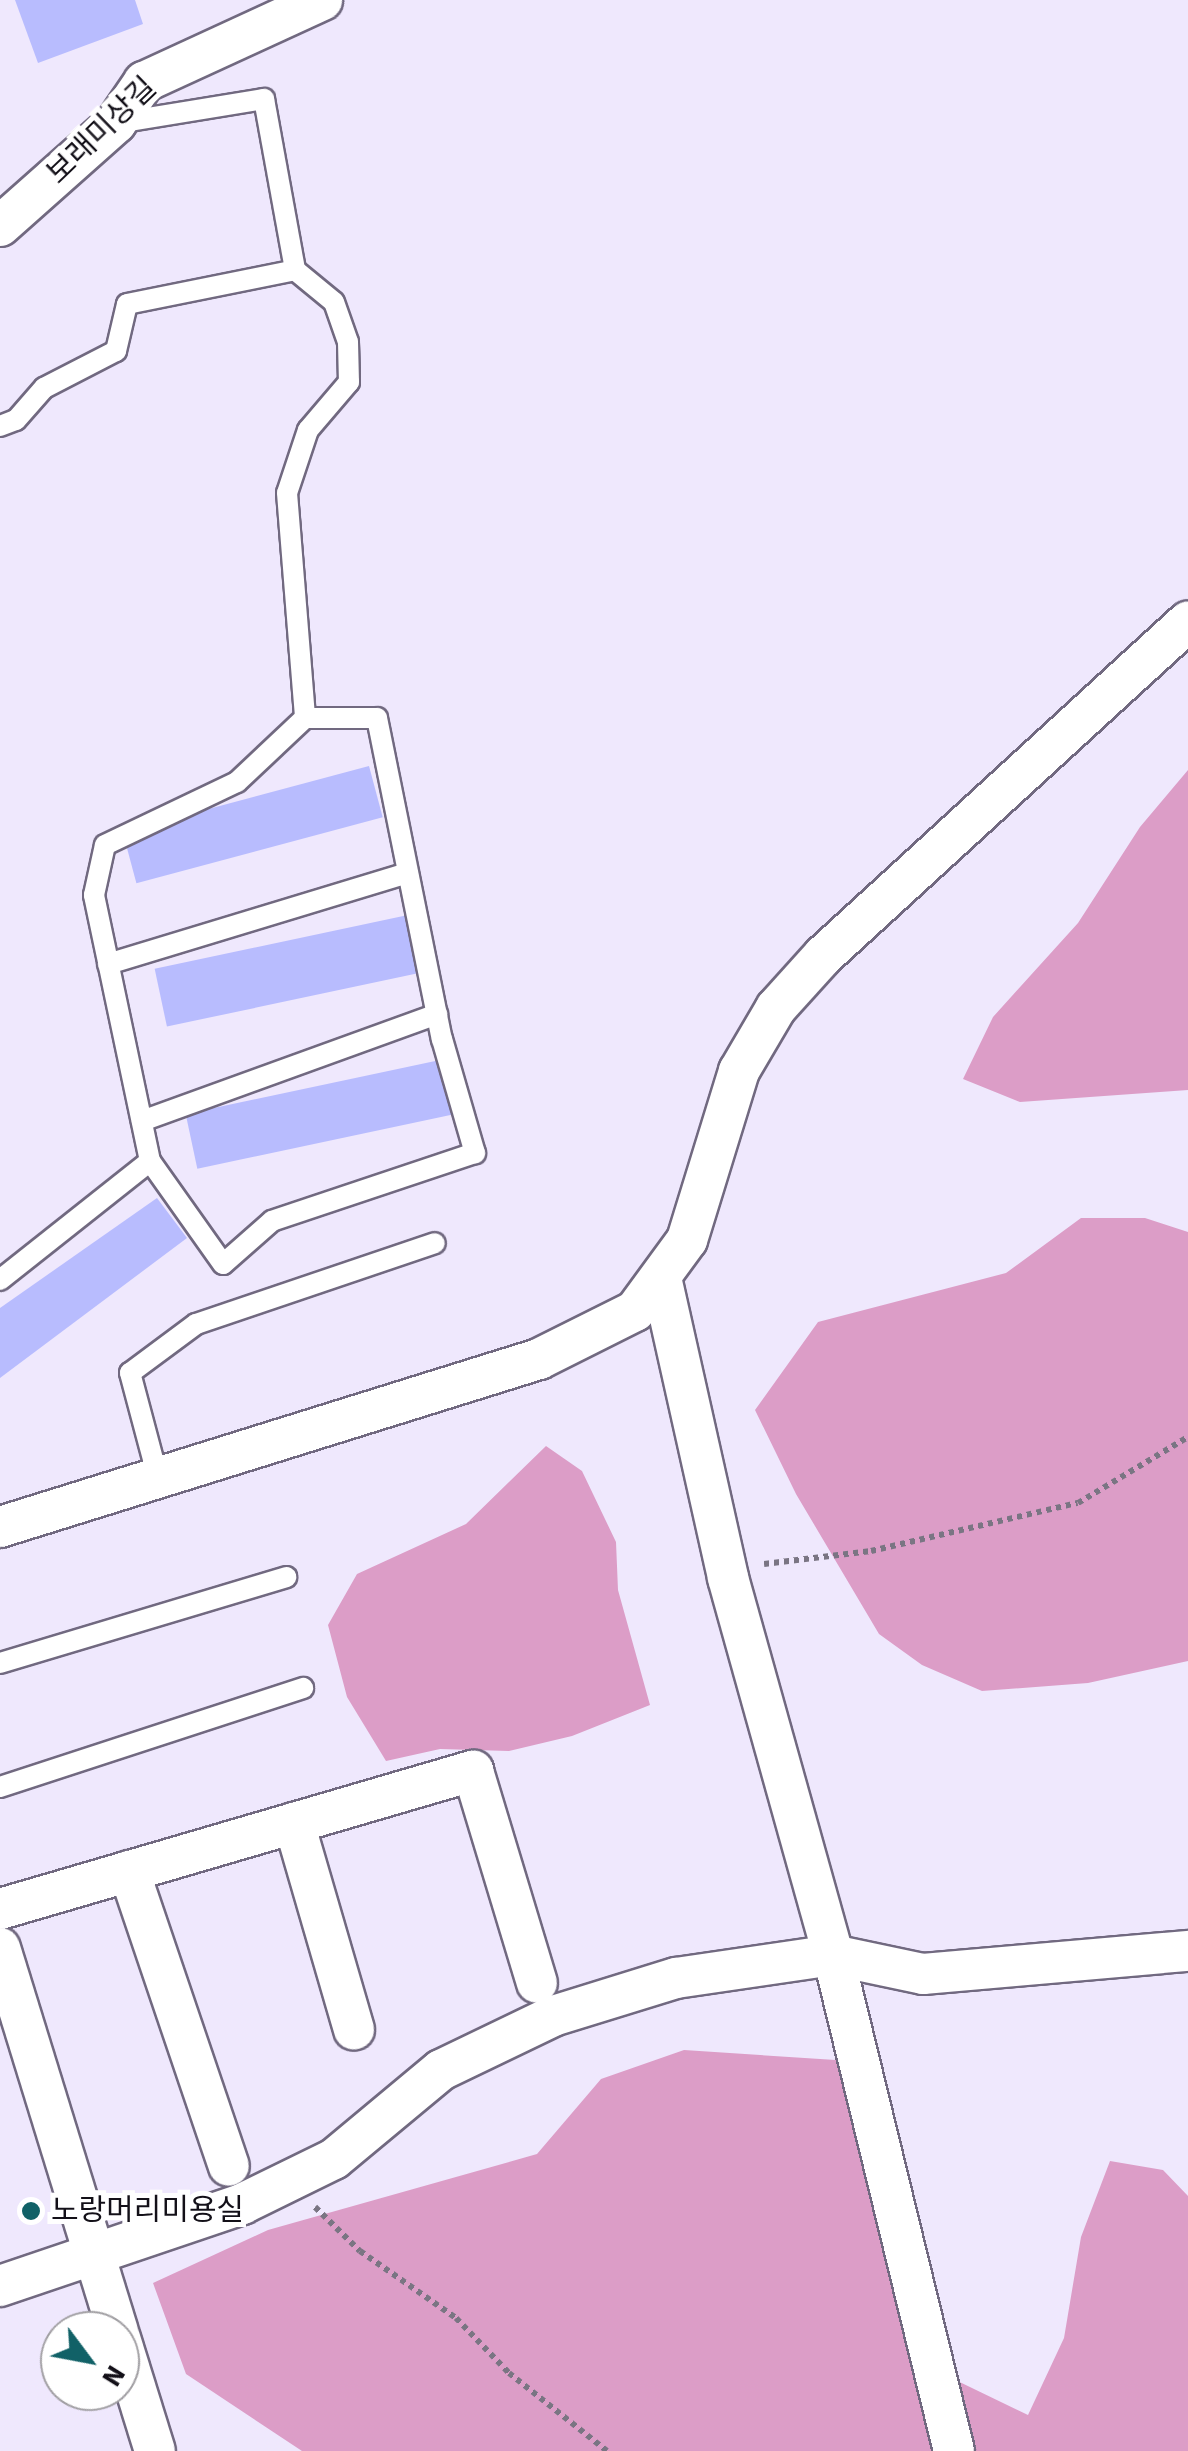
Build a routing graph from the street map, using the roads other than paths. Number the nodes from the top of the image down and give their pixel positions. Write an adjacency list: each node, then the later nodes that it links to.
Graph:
1 (322, 0): 2 (street, 보래미상길)
2 (116, 123): 3 (street, 보래미상길); 4 (lane)
3 (0, 226)
4 (295, 270): 5 (lane); 7 (lane)
5 (0, 426)
6 (1188, 622): 15 (street)
7 (305, 718): 8 (lane); 9 (lane)
8 (408, 873): 9 (lane); 10 (lane)
9 (108, 964): 11 (lane)
10 (437, 1014): 11 (lane); 12 (lane)
11 (142, 1121): 12 (lane)
12 (150, 1160): 14 (lane)
13 (435, 1244): 16 (lane)
14 (0, 1280)
15 (662, 1282): 16 (street); 27 (street)
16 (158, 1478): 17 (street)
17 (0, 1526)
18 (286, 1577): 19 (lane)
19 (0, 1662)
20 (303, 1688): 21 (lane)
21 (0, 1787)
22 (294, 1824): 23 (street); 28 (street); 29 (street)
23 (129, 1871): 24 (street); 30 (street)
24 (0, 1908)
25 (0, 1948): 31 (street)
26 (1188, 1951): 27 (street)
27 (833, 1955): 31 (street); 36 (street)
28 (537, 1983)
29 (354, 2028)
30 (229, 2166)
31 (95, 2256): 32 (street); 33 (street)
32 (0, 2286)
33 (112, 2311)
34 (140, 2404): 35 (street)
35 (154, 2451)
36 (954, 2451)

